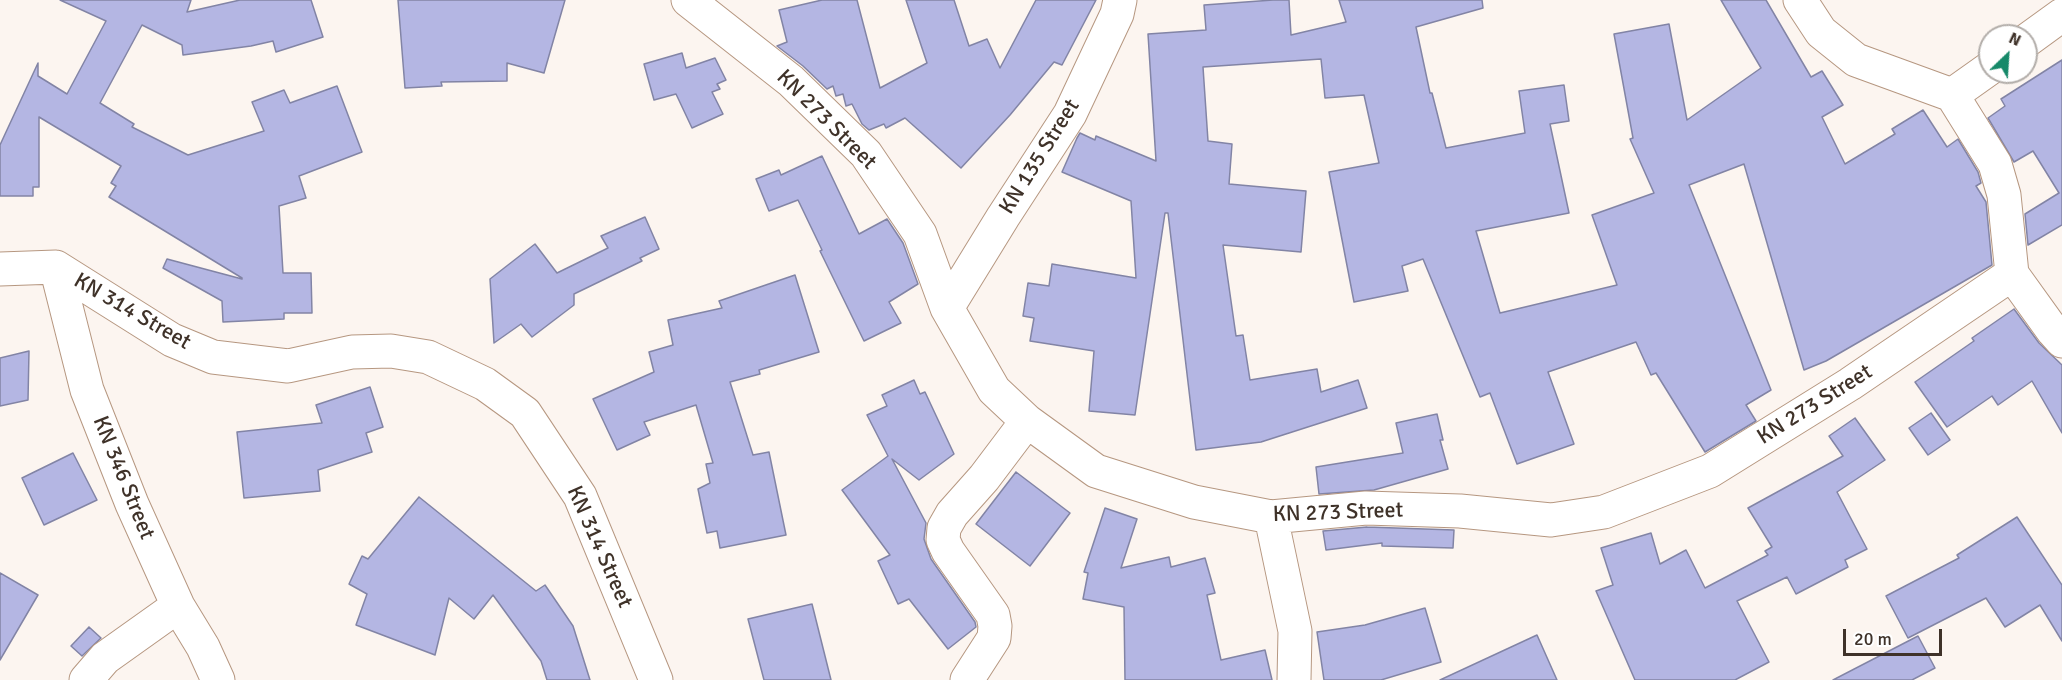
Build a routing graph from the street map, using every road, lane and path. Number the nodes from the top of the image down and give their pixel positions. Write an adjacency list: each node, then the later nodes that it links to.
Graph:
1 (688, 0): 11 (street, KN 273 Street)
2 (1120, 0): 11 (street, KN 135 Street)
3 (1800, 0): 7 (street)
4 (2062, 15): 5 (street)
5 (2038, 32)
6 (1978, 77): 7 (street)
7 (1952, 95): 10 (street)
8 (56, 267): 9 (street, KN 314 Street); 15 (street, KN 346 Street); 18 (street, KN 314 Street)
9 (0, 269)
10 (2012, 274): 12 (street); 14 (street, KN 273 Street)
11 (947, 308): 13 (street, KN 273 Street)
12 (2062, 341)
13 (1027, 421): 14 (street, KN 273 Street); 19 (street)
14 (1271, 517): 20 (street)
15 (178, 606): 16 (street); 17 (street, KN 346 Street)
16 (86, 680)
17 (218, 680)
18 (656, 680)
19 (967, 680)
20 (1294, 680)

